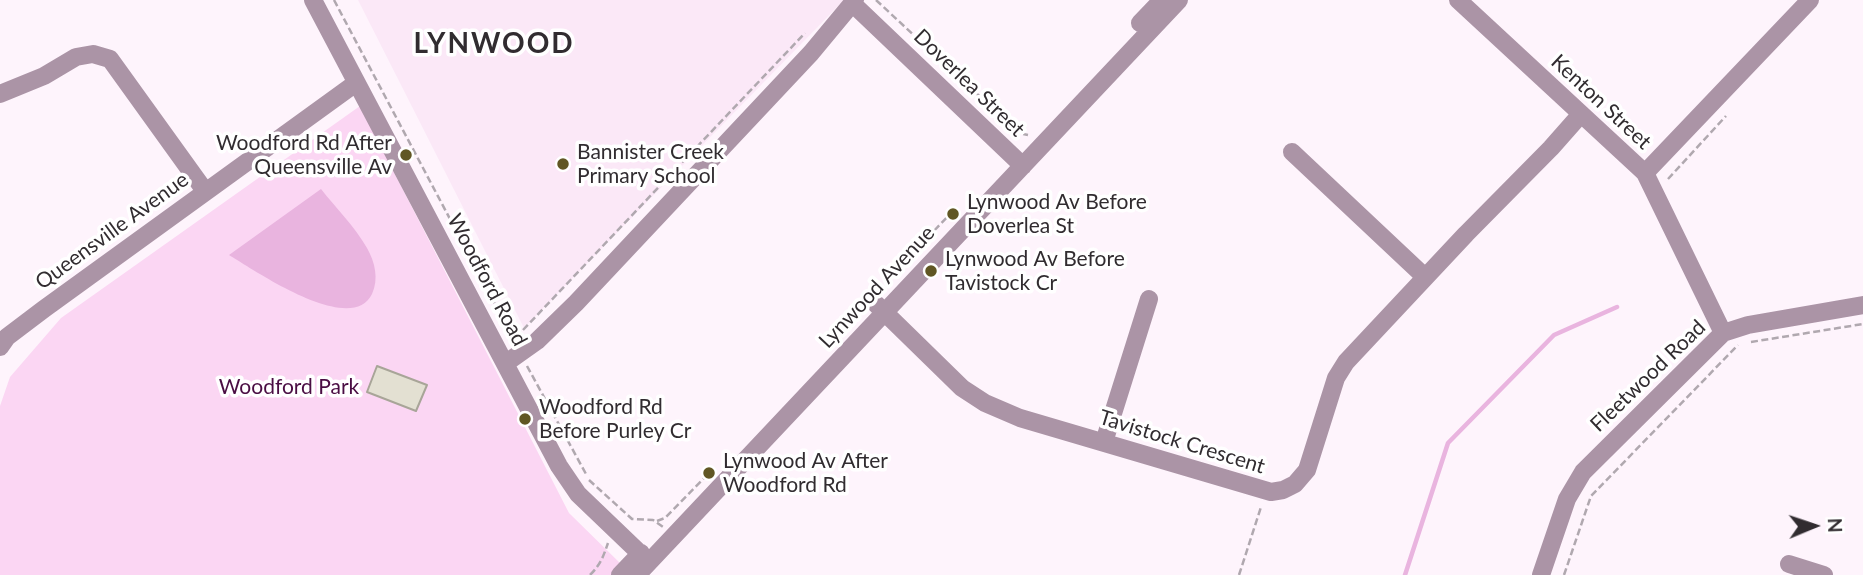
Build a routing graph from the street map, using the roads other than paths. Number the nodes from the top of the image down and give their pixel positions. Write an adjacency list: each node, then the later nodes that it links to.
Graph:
1 (313, 0): 7 (street, Woodford Road)
2 (1162, 0): 11 (street, Lynwood Avenue)
3 (1179, 0): 11 (street, Lynwood Avenue)
4 (1458, 0): 9 (street, Kenton Street)
5 (1810, 0): 12 (street)
6 (854, 2): 11 (street, Doverlea Street); 20 (street)
7 (356, 83): 13 (street, Queensville Avenue); 20 (street, Woodford Road)
8 (0, 94): 13 (street)
9 (1581, 114): 12 (street, Kenton Street); 14 (street, Tavistock Crescent)
10 (1292, 152): 14 (street)
11 (1018, 161): 17 (street, Lynwood Avenue)
12 (1645, 173): 18 (street, Kenton Street)
13 (205, 191): 19 (street, Queensville Avenue)
14 (1425, 277): 21 (street, Tavistock Crescent)
15 (1149, 299): 21 (street)
16 (1863, 305): 18 (street, Fleetwood Road)
17 (880, 308): 21 (street, Tavistock Crescent); 22 (street, Lynwood Avenue)
18 (1723, 333): 25 (street, Fleetwood Road)
19 (0, 347)
20 (513, 358): 22 (street, Woodford Road)
21 (1104, 442)
22 (642, 564): 24 (street, Lynwood Avenue)
23 (1789, 564): 26 (street)
24 (621, 575)
25 (1541, 575)
26 (1824, 575)

